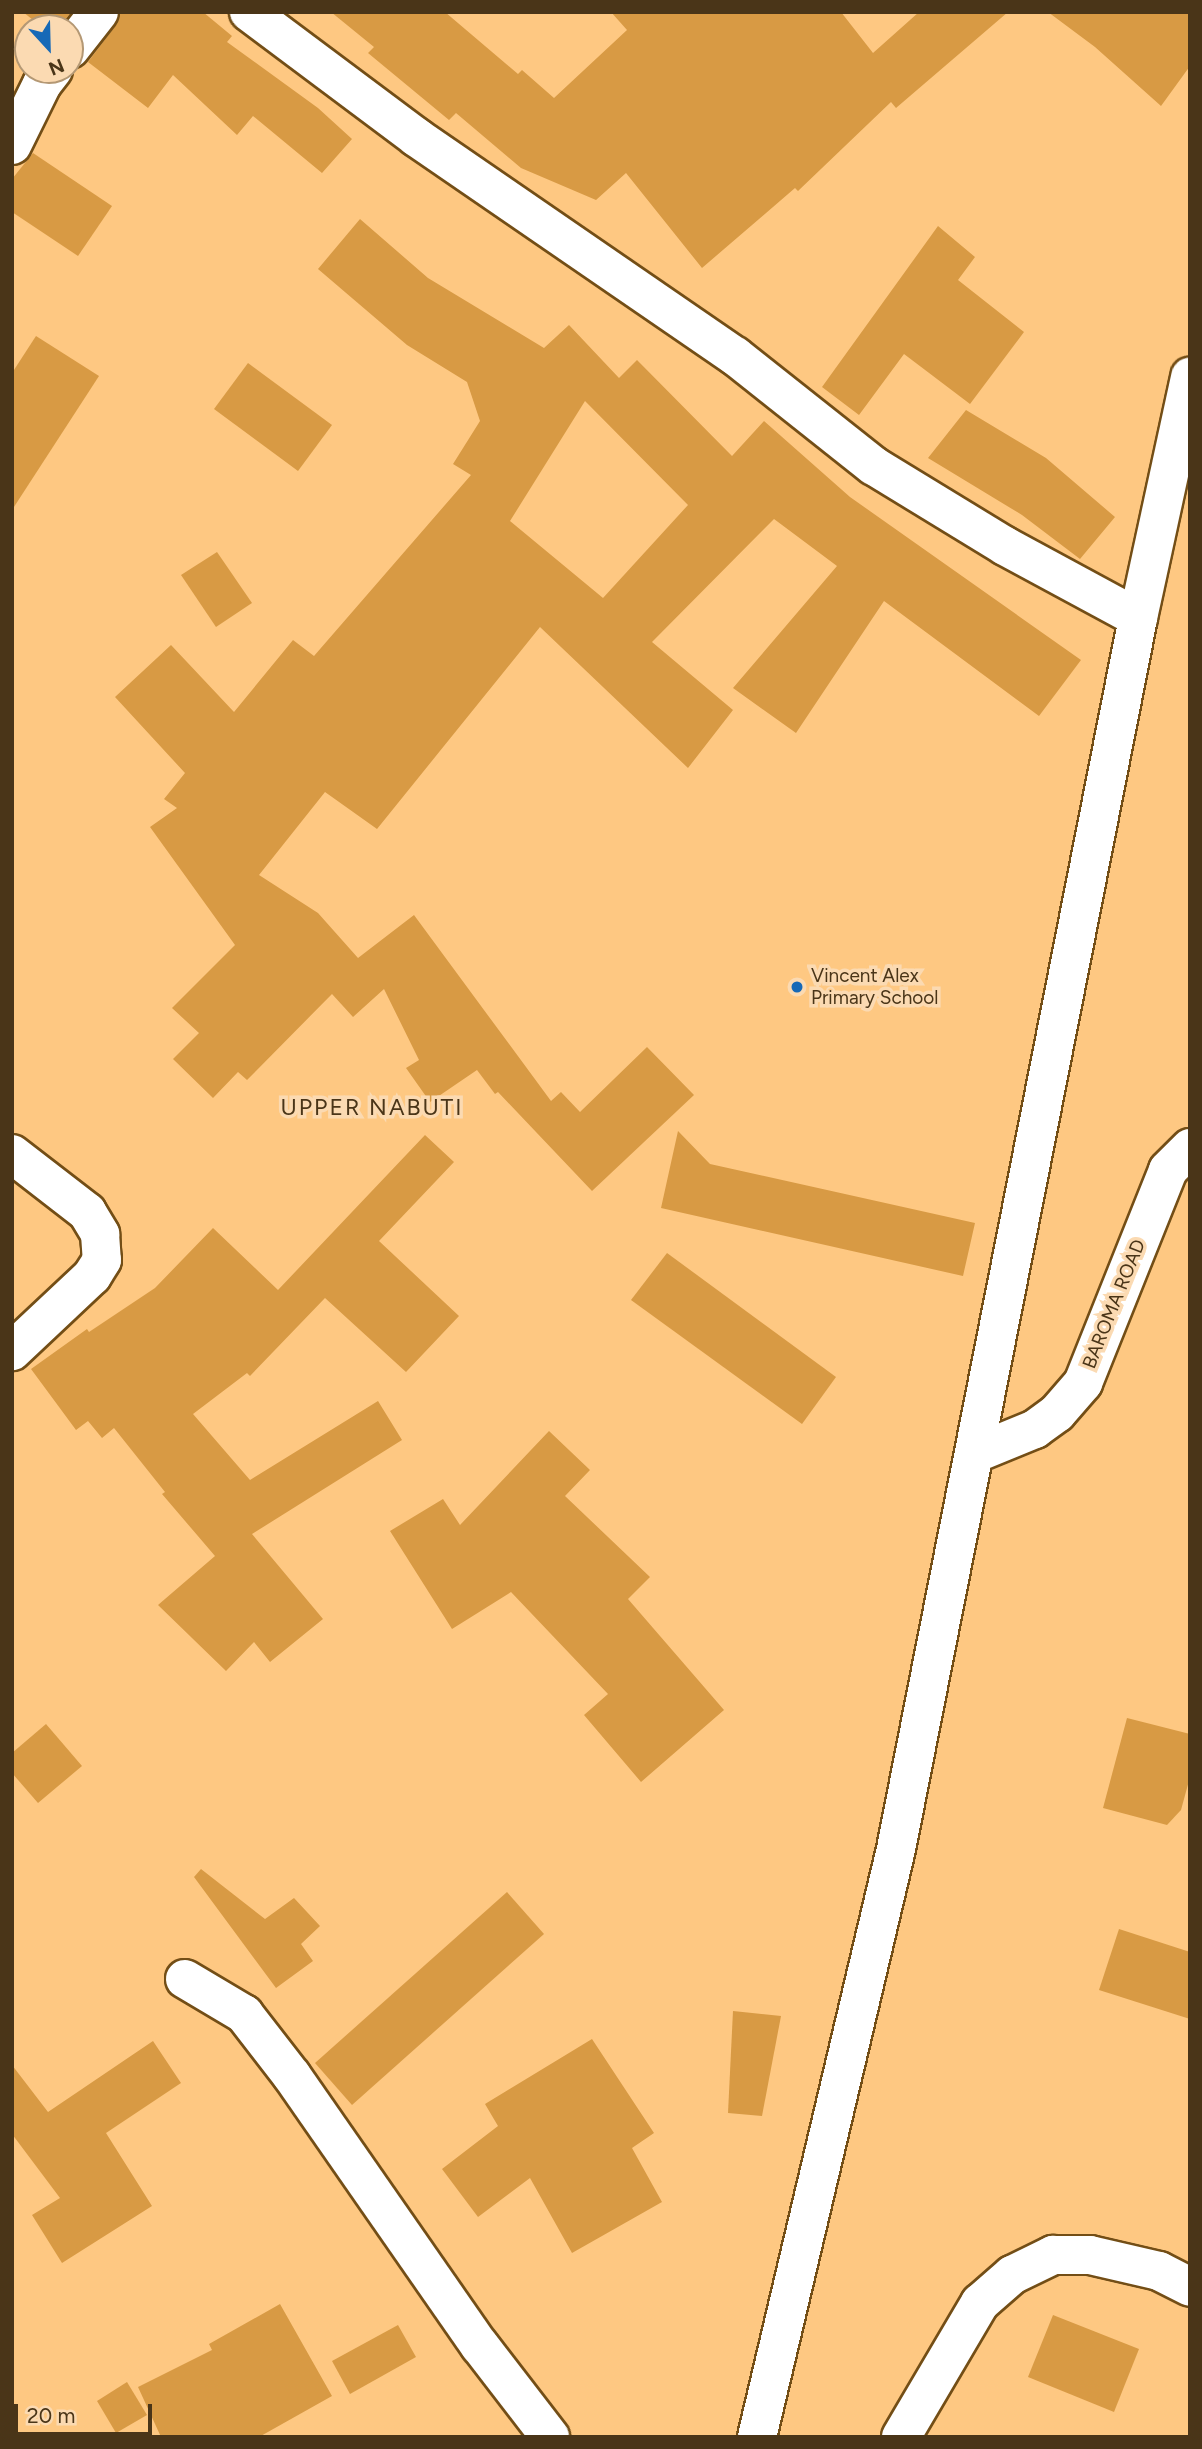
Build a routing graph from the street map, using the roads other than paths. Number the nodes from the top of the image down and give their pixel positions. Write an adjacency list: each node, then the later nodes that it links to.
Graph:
1 (99, 12): 3 (street)
2 (248, 12): 7 (street)
3 (84, 31)
4 (42, 84): 5 (street)
5 (12, 145)
6 (1190, 377): 7 (street)
7 (1138, 618): 11 (street)
8 (1190, 1148): 11 (street, BAROMA ROAD)
9 (12, 1154): 10 (street)
10 (12, 1351)
11 (974, 1454): 15 (street)
12 (185, 1979): 14 (street)
13 (1190, 2287): 16 (street)
14 (550, 2437)
15 (757, 2437)
16 (901, 2437)

